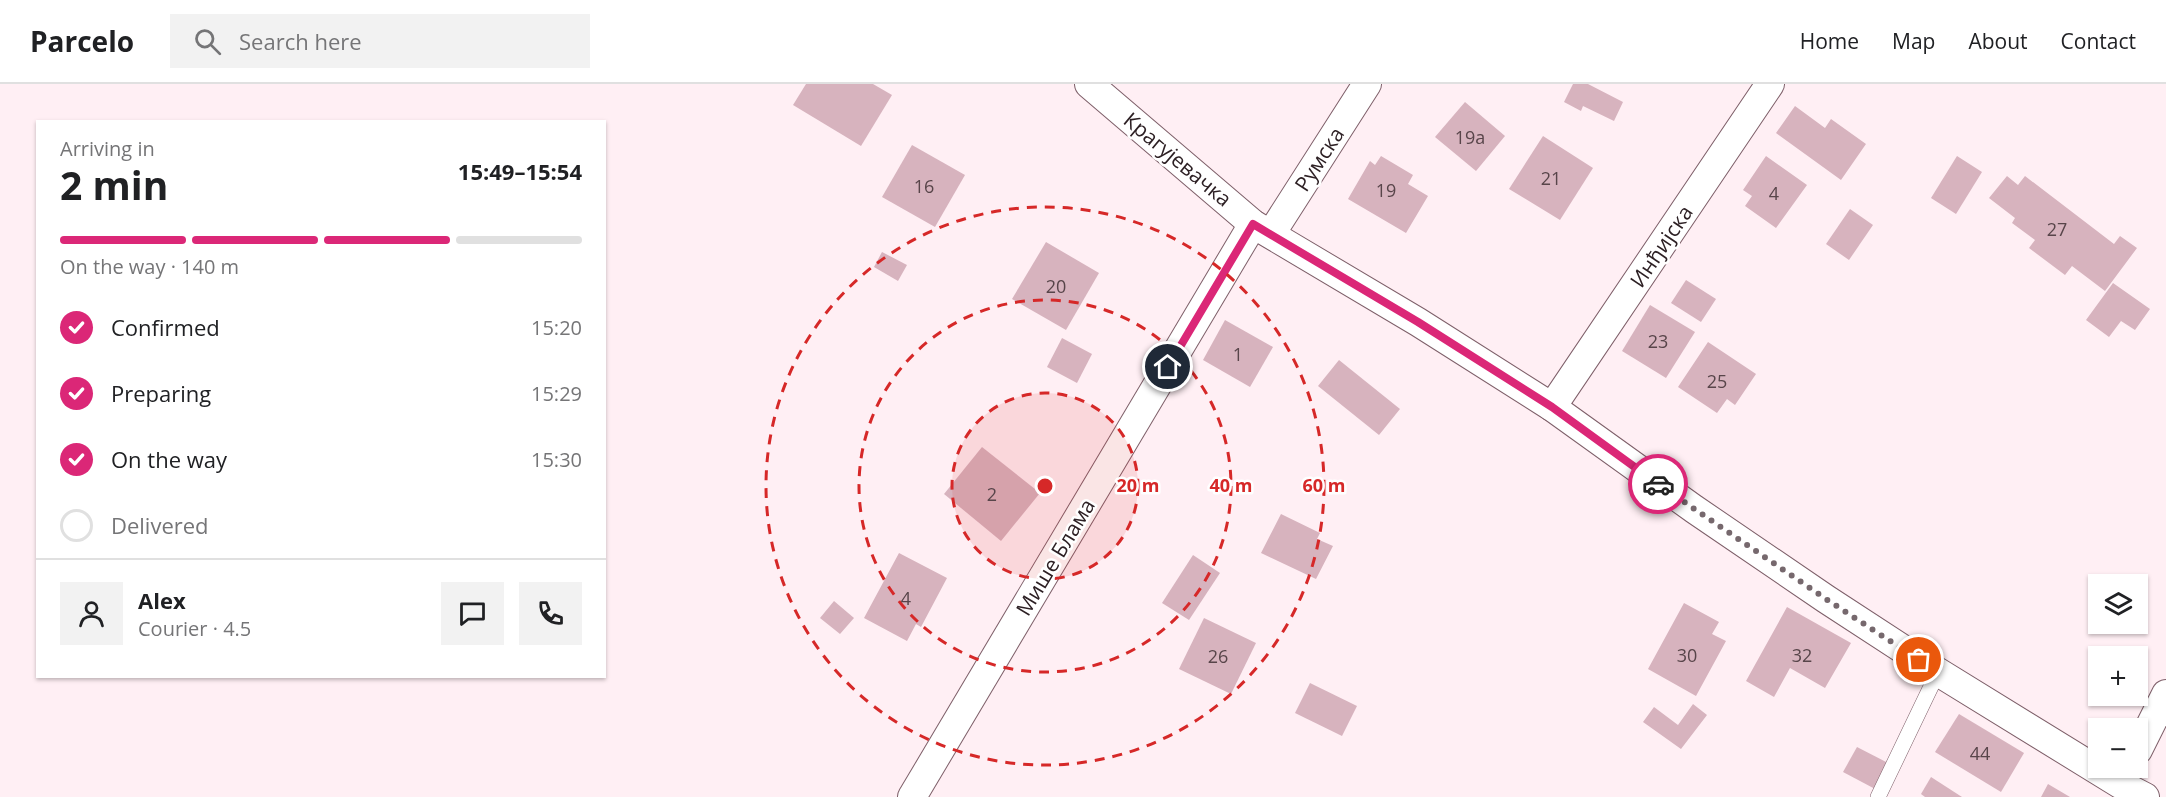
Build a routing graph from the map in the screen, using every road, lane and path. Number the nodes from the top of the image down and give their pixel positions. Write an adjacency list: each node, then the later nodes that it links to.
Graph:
1 (1089, 84): 4 (street, Крагујевачка)
2 (1367, 84): 4 (street, Румска)
3 (1770, 84): 5 (street, Инђијска)
4 (1262, 229): 5 (street, Крагујевачка); 11 (street, Мише Блама)
5 (1552, 407): 6 (street, Крагујевачка)
6 (1938, 672): 9 (street, Крагујевачка); 12 (lane)
7 (2166, 694): 8 (street)
8 (2148, 730)
9 (2088, 756)
10 (2126, 778): 13 (street, Крагујевачка)
11 (912, 797)
12 (1878, 797)
13 (2145, 797)

